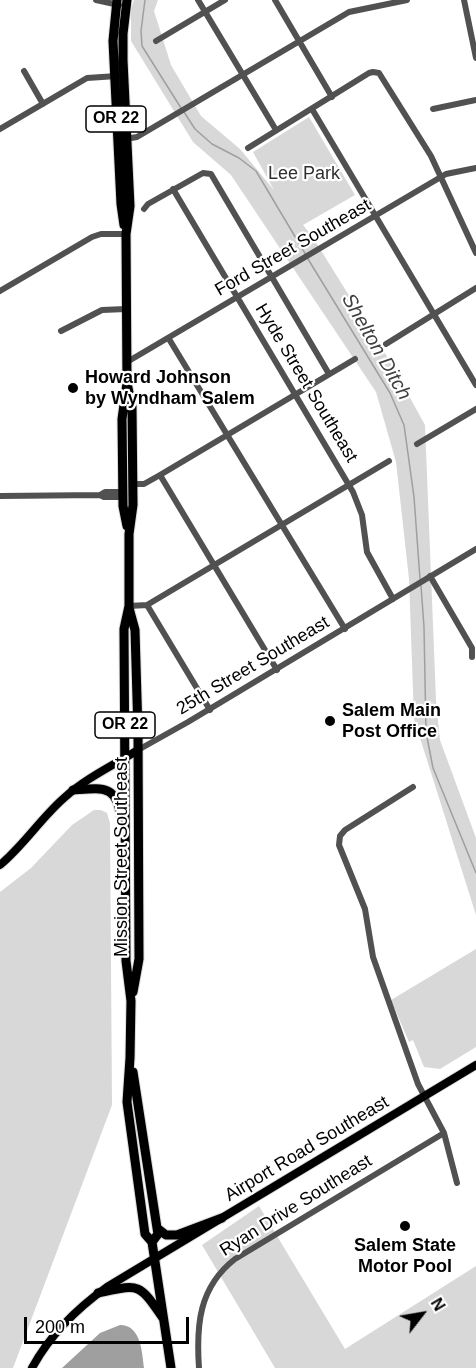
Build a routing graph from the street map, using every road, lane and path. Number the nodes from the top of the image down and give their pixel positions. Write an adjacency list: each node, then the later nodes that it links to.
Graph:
1 (96, 0): 8 (street)
2 (198, 0): 10 (street)
3 (225, 0): 10 (street)
4 (275, 0): 12 (street)
5 (363, 0): 9 (street)
6 (406, 0): 9 (street)
7 (464, 0): 13 (street)
8 (122, 3): 16 (highway, Mission Street Southeast / OR 22)
9 (365, 8): 12 (street)
10 (206, 11): 11 (street); 15 (street)
11 (156, 41)
12 (299, 41): 15 (street); 17 (street)
13 (476, 58)
14 (24, 71): 19 (street)
15 (243, 74): 23 (street); 24 (street)
16 (118, 76): 19 (street); 24 (highway, Mission Street Southeast / OR 22)
17 (332, 96): 20 (street); 27 (street)
18 (476, 100): 21 (street)
19 (43, 104): 22 (street)
20 (312, 109): 23 (street); 30 (street)
21 (433, 109)
22 (0, 129)
23 (276, 130): 25 (street)
24 (122, 140): 31 (highway, Mission Street Southeast / OR 22)
25 (248, 148)
26 (476, 168): 27 (street, Ford Street Southeast)
27 (441, 177): 30 (street, Ford Street Southeast); 32 (street)
28 (173, 189): 29 (street); 33 (street); 36 (street, Hyde Street Southeast)
29 (144, 209)
30 (376, 216): 33 (street, Ford Street Southeast); 38 (street)
31 (126, 234): 35 (street); 37 (highway, Mission Street Southeast / OR 22)
32 (476, 253)
33 (272, 277): 36 (street, Ford Street Southeast); 44 (street)
34 (476, 288): 38 (street)
35 (0, 291)
36 (237, 297): 40 (street, Ford Street Southeast); 47 (street, Hyde Street Southeast)
37 (126, 309): 39 (street); 43 (highway, Mission Street Southeast / OR 22)
38 (433, 313): 41 (street); 46 (street)
39 (61, 331)
40 (169, 339): 43 (street, Ford Street Southeast); 49 (street)
41 (386, 344)
42 (355, 359): 44 (street)
43 (128, 362): 45 (highway, Mission Street Southeast / OR 22)
44 (329, 374): 47 (street)
45 (127, 383): 51 (highway, Mission Street Southeast / OR 22); 54 (highway, Mission Street Southeast / OR 22)
46 (476, 385)
47 (296, 394): 49 (street); 55 (street, Hyde Street Southeast)
48 (476, 409): 50 (street)
49 (227, 435): 53 (street); 58 (street)
50 (417, 444)
51 (123, 459): 54 (highway); 56 (highway, Mission Street Southeast / OR 22)
52 (389, 460): 55 (street)
53 (160, 475): 54 (street); 61 (street)
54 (133, 484): 59 (highway, Mission Street Southeast / OR 22)
55 (349, 484): 58 (street); 63 (street, Hyde Street Southeast)
56 (123, 494): 57 (street); 59 (highway, Mission Street Southeast / OR 22)
57 (0, 496)
58 (281, 524): 61 (street); 66 (street)
59 (129, 534): 65 (highway, Mission Street Southeast / OR 22)
60 (476, 549): 62 (street, 25th Street Southeast)
61 (214, 565): 64 (street); 68 (street)
62 (430, 576): 63 (street, 25th Street Southeast); 67 (street)
63 (393, 599): 66 (street, 25th Street Southeast)
64 (147, 605): 65 (street); 69 (street)
65 (129, 606): 70 (highway, Mission Street Southeast / OR 22); 71 (highway, Mission Street Southeast / OR 22)
66 (345, 629): 68 (street, 25th Street Southeast)
67 (472, 657)
68 (276, 670): 69 (street, 25th Street Southeast)
69 (210, 710): 70 (street, 25th Street Southeast)
70 (138, 750): 71 (main road, 25th Street Southeast); 76 (highway, Mission Street Southeast / OR 22)
71 (125, 758): 73 (main road, 25th Street Southeast); 74 (highway, Mission Street Southeast / OR 22)
72 (413, 786): 79 (street)
73 (73, 790): 74 (highway); 75 (main road, 25th Street Southeast)
74 (125, 844): 76 (highway, Mission Street Southeast / OR 22)
75 (0, 865)
76 (131, 1001): 77 (highway, Mission Street Southeast / OR 22)
77 (130, 1058): 83 (highway, Mission Street Southeast / OR 22); 84 (highway, Mission Street Southeast / OR 22)
78 (476, 1065): 79 (main road, Airport Road Southeast)
79 (424, 1096): 80 (street); 82 (main road, Airport Road Southeast)
80 (444, 1133): 81 (street); 90 (street, Ryan Drive Southeast)
81 (456, 1183)
82 (222, 1218): 83 (highway); 85 (main road, Airport Road Southeast)
83 (157, 1228): 84 (highway, Mission Street Southeast / OR 22)
84 (152, 1242): 85 (highway, Mission Street Southeast / OR 22)
85 (154, 1259): 86 (main road, Airport Road Southeast); 87 (highway, Mission Street Southeast / OR 22)
86 (98, 1293): 87 (highway, OR 22); 88 (main road, Airport Road Southeast)
87 (164, 1320): 89 (highway, Mission Street Southeast / OR 22)
88 (32, 1368)
89 (171, 1368)
90 (199, 1368)

